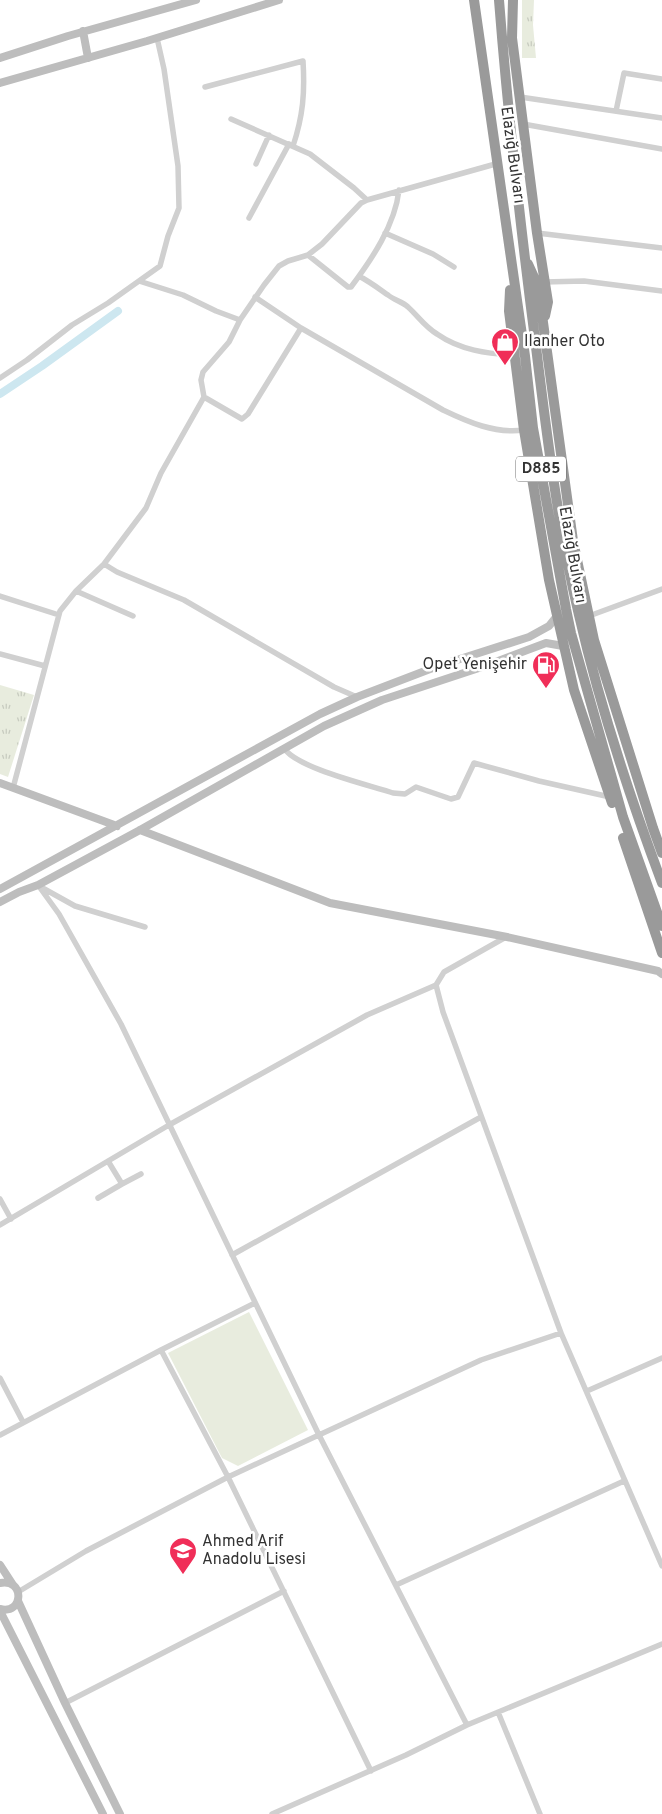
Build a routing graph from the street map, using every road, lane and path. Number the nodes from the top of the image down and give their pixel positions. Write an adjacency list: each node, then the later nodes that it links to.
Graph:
1 (196, 0): 8 (main road)
2 (279, 0): 9 (main road)
3 (474, 0): 23 (highway, Elazığ Bulvarı / D885)
4 (499, 0): 7 (highway, Elazığ Bulvarı / D885)
5 (504, 0): 7 (highway)
6 (514, 0): 15 (highway)
7 (501, 30): 31 (highway, Elazığ Bulvarı / D885)
8 (83, 32): 10 (main road); 11 (main road)
9 (158, 38): 11 (main road); 36 (street)
10 (0, 58)
11 (88, 58): 13 (main road)
12 (662, 80): 16 (street)
13 (0, 83)
14 (205, 87): 21 (street)
15 (520, 97): 16 (street); 19 (highway)
16 (616, 111): 18 (street)
17 (231, 118): 20 (street)
18 (662, 118)
19 (523, 124): 22 (street); 29 (highway)
20 (269, 135): 21 (street); 24 (street)
21 (291, 145): 26 (street); 27 (street)
22 (662, 149)
23 (498, 163): 25 (street); 33 (highway, Elazığ Bulvarı / D885)
24 (256, 164)
25 (399, 190): 26 (street); 28 (street)
26 (367, 200): 32 (street)
27 (249, 218)
28 (385, 233): 34 (street); 35 (street)
29 (537, 233): 30 (street); 37 (highway)
30 (662, 248)
31 (524, 254): 41 (highway); 66 (highway, Elazığ Bulvarı / D885)
32 (308, 256): 35 (street); 39 (street)
33 (511, 261): 43 (highway); 70 (highway, Elazığ Bulvarı / D885)
34 (454, 267)
35 (359, 276): 43 (street)
36 (139, 281): 40 (street); 44 (street)
37 (544, 282): 38 (street); 41 (highway)
38 (662, 291)
39 (255, 297): 40 (street); 42 (street)
40 (240, 320): 45 (street)
41 (543, 326): 54 (highway)
42 (301, 328): 45 (street); 46 (street)
43 (515, 355): 46 (highway)
44 (0, 378)
45 (204, 397): 47 (street)
46 (524, 430): 53 (highway)
47 (104, 564): 49 (street); 58 (street)
48 (662, 589): 54 (street)
49 (76, 591): 51 (street); 52 (street)
50 (0, 596): 51 (street)
51 (59, 615): 57 (street)
52 (133, 616)
53 (557, 616): 55 (highway); 58 (main road)
54 (589, 616): 65 (highway)
55 (563, 646): 59 (main road); 62 (highway)
56 (0, 654): 57 (street)
57 (45, 666): 61 (street)
58 (357, 697): 63 (main road)
59 (284, 748): 62 (street); 64 (main road)
60 (0, 783): 61 (main road)
61 (14, 788): 63 (main road)
62 (610, 797): 73 (highway)
63 (117, 826): 68 (main road)
64 (140, 830): 67 (main road); 72 (main road)
65 (662, 853)
66 (662, 883)
67 (38, 885): 69 (main road); 71 (street); 77 (street)
68 (0, 889)
69 (0, 902)
70 (662, 926)
71 (145, 927)
72 (507, 936): 74 (main road); 75 (street)
73 (662, 953)
74 (661, 970)
75 (436, 985): 76 (street); 77 (street)
76 (481, 1117): 85 (street); 87 (street)
77 (168, 1126): 78 (street); 85 (street)
78 (108, 1161): 80 (street); 83 (street)
79 (141, 1174): 80 (street)
80 (122, 1184): 81 (street)
81 (98, 1198)
82 (0, 1199): 83 (street)
83 (11, 1219): 84 (street)
84 (0, 1225)
85 (232, 1255): 86 (street)
86 (255, 1303): 88 (street); 94 (street)
87 (561, 1334): 91 (street); 94 (street)
88 (161, 1350): 92 (street); 95 (street)
89 (662, 1358): 91 (street)
90 (0, 1378): 92 (street)
91 (587, 1391): 96 (street)
92 (23, 1422): 93 (street)
93 (0, 1435)
94 (319, 1435): 95 (street); 101 (street)
95 (228, 1477): 102 (street); 103 (street)
96 (624, 1481): 98 (street); 101 (street)
97 (0, 1565): 100 (main road)
98 (662, 1566)
99 (0, 1583): 100 (main road)
100 (13, 1585): 103 (main road)
101 (396, 1585): 109 (street)
102 (284, 1591): 107 (street); 110 (street)
103 (18, 1592): 104 (main road)
104 (18, 1601): 105 (main road); 107 (main road)
105 (0, 1610): 111 (main road)
106 (662, 1644): 108 (street)
107 (65, 1703): 112 (main road)
108 (498, 1712): 109 (street); 114 (street)
109 (467, 1725): 110 (street)
110 (371, 1770): 113 (street)
111 (103, 1814)
112 (120, 1814)
113 (272, 1814)
114 (540, 1814)

